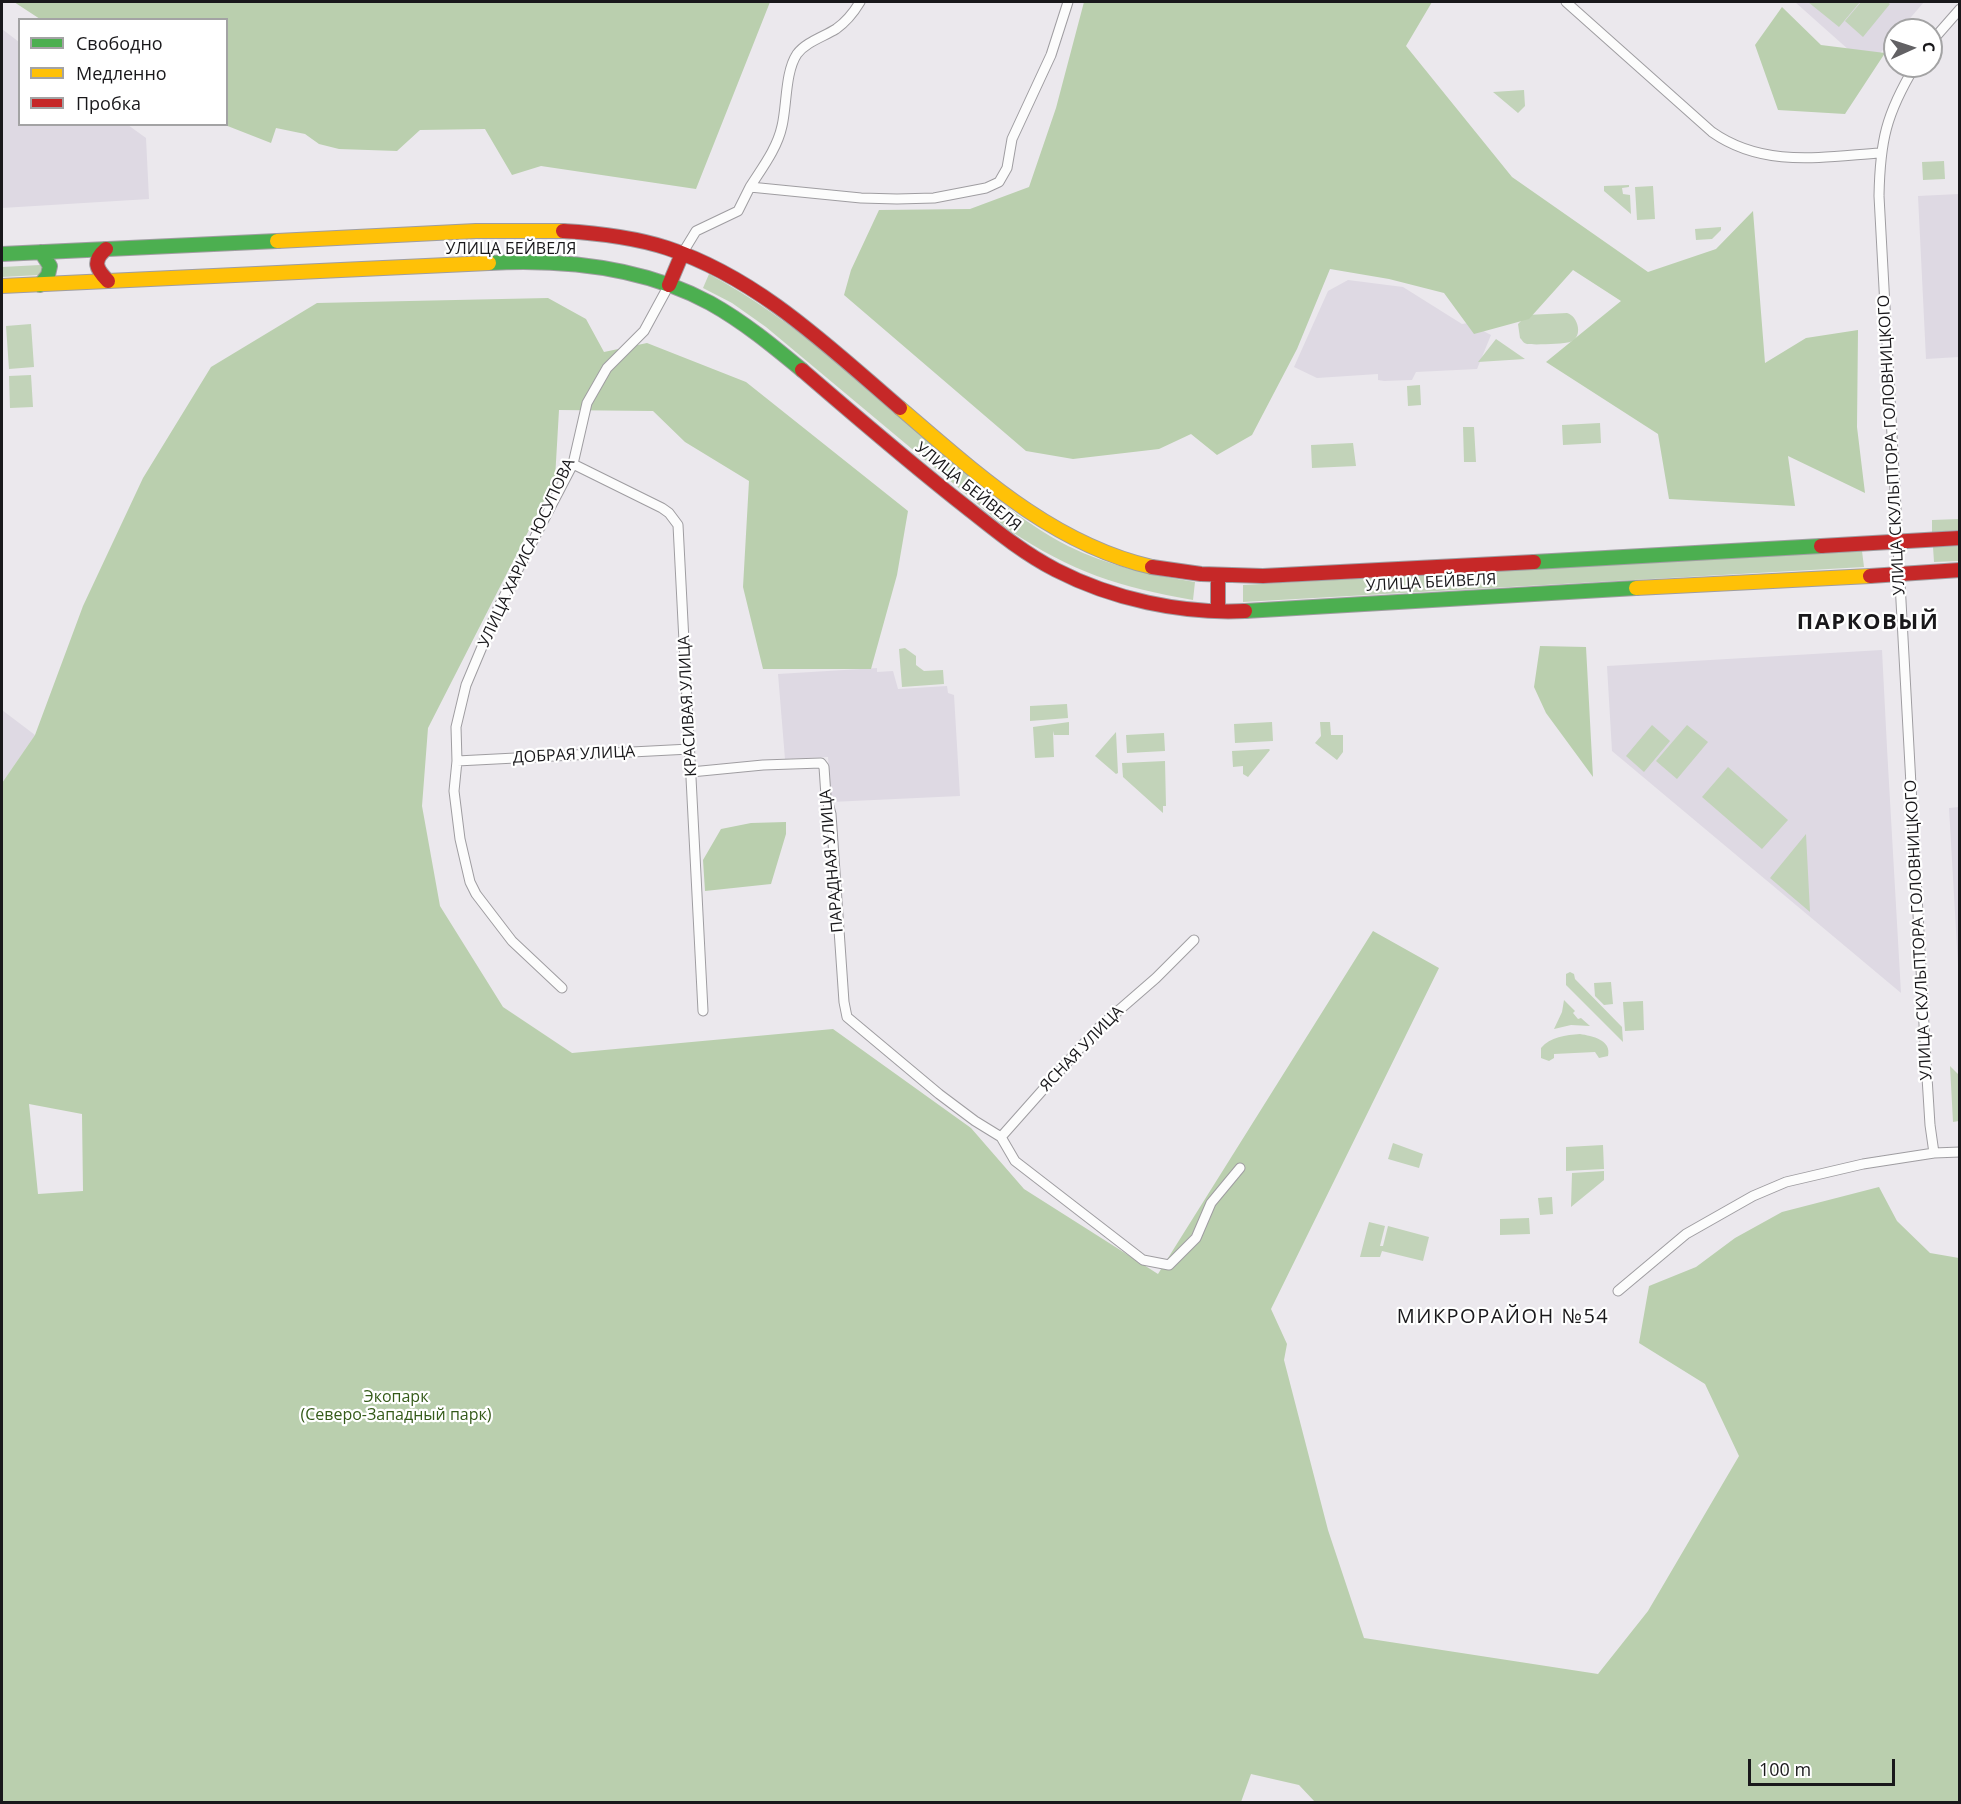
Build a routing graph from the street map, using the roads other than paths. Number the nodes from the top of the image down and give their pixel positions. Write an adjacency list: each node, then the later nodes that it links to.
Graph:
1 (860, 2): 8 (street)
2 (1068, 2): 8 (street)
3 (1566, 2): 7 (street)
4 (1959, 9): 5 (street)
5 (1943, 28)
6 (1908, 78): 7 (street, УЛИЦА СКУЛЬПТОРА ГОЛОВНИЦКОГО)
7 (1880, 153): 19 (street, УЛИЦА СКУЛЬПТОРА ГОЛОВНИЦКОГО)
8 (750, 188): 12 (street)
9 (106, 249): 10 (main road, УЛИЦА БЕЙВЕЛЯ); 12 (main road, УЛИЦА БЕЙВЕЛЯ); 13 (main road)
10 (41, 252): 11 (main road, УЛИЦА БЕЙВЕЛЯ); 14 (main road)
11 (2, 254)
12 (682, 254): 15 (main road); 22 (main road, УЛИЦА БЕЙВЕЛЯ)
13 (108, 281): 14 (main road, УЛИЦА БЕЙВЕЛЯ); 15 (main road, УЛИЦА БЕЙВЕЛЯ)
14 (40, 285): 16 (main road, УЛИЦА БЕЙВЕЛЯ)
15 (669, 285): 17 (street, УЛИЦА ХАРИСА ЮСУПОВА); 23 (main road, УЛИЦА БЕЙВЕЛЯ)
16 (2, 286)
17 (573, 464): 24 (street, КРАСИВАЯ УЛИЦА); 25 (street, УЛИЦА ХАРИСА ЮСУПОВА)
18 (1959, 537): 19 (main road, УЛИЦА БЕЙВЕЛЯ)
19 (1897, 541): 21 (street, УЛИЦА СКУЛЬПТОРА ГОЛОВНИЦКОГО); 22 (main road, УЛИЦА БЕЙВЕЛЯ)
20 (1959, 570): 21 (main road, УЛИЦА БЕЙВЕЛЯ)
21 (1899, 574): 23 (main road, УЛИЦА БЕЙВЕЛЯ); 32 (street, УЛИЦА СКУЛЬПТОРА ГОЛОВНИЦКОГО)
22 (1218, 576): 23 (main road)
23 (1218, 611)
24 (690, 749): 25 (street, ДОБРАЯ УЛИЦА); 26 (street, КРАСИВАЯ УЛИЦА)
25 (457, 761): 28 (street, УЛИЦА ХАРИСА ЮСУПОВА)
26 (691, 772): 29 (street, КРАСИВАЯ УЛИЦА); 30 (street, ПАРАДНАЯ УЛИЦА)
27 (1194, 940): 30 (street, ЯСНАЯ УЛИЦА)
28 (562, 988)
29 (703, 1011)
30 (1000, 1137): 33 (street)
31 (1959, 1152): 32 (street)
32 (1934, 1153): 34 (street)
33 (1240, 1167)
34 (1618, 1291)

